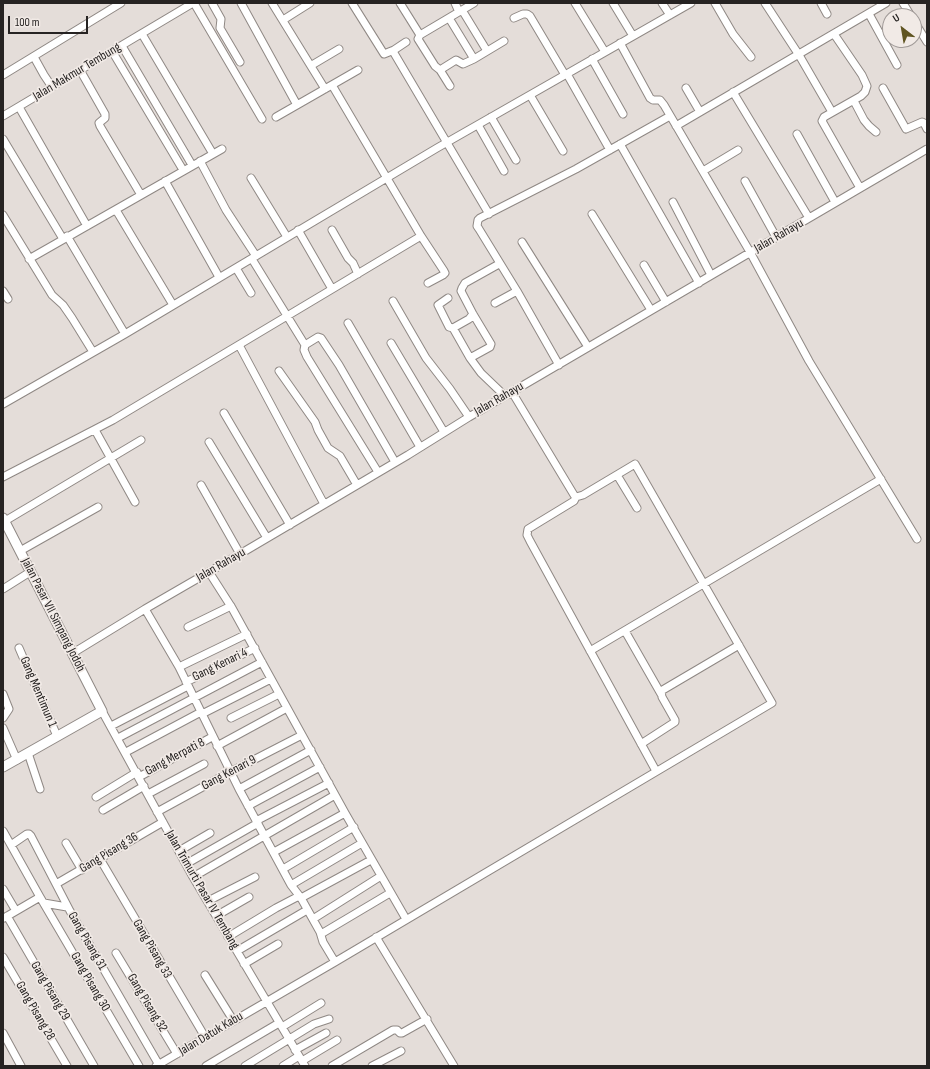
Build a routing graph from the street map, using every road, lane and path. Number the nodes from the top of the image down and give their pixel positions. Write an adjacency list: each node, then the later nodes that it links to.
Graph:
1 (121, 3): 40 (street)
2 (194, 3): 26 (street, Jalan Makmur Tembung); 69 (street)
3 (212, 3): 44 (street)
4 (241, 3): 61 (street)
5 (272, 3): 25 (street)
6 (310, 3): 25 (street)
7 (352, 3): 35 (street)
8 (400, 3): 28 (street)
9 (454, 3): 19 (street)
10 (474, 3): 19 (street)
11 (575, 3): 38 (street)
12 (613, 3): 29 (street)
13 (662, 3): 22 (street)
14 (691, 3): 22 (street)
15 (715, 3): 41 (street)
16 (765, 3): 39 (street)
17 (821, 3): 20 (street)
18 (886, 3): 21 (street)
19 (460, 11): 23 (street); 37 (street)
20 (827, 14)
21 (868, 14): 27 (street); 46 (street)
22 (670, 15): 29 (street)
23 (449, 18): 28 (street); 42 (street)
24 (514, 18): 50 (street)
25 (283, 20): 45 (street)
26 (142, 34): 33 (street, Jalan Makmur Tembung); 84 (street)
27 (834, 34): 39 (street); 60 (street)
28 (420, 35): 49 (street)
29 (633, 36): 32 (street)
30 (504, 41): 37 (street)
31 (406, 42): 35 (street)
32 (620, 43): 38 (street); 67 (street)
33 (122, 46): 36 (street, Jalan Makmur Tembung); 87 (street)
34 (340, 49): 45 (street)
35 (394, 50): 77 (street)
36 (112, 51): 47 (street, Jalan Makmur Tembung); 88 (street)
37 (487, 51): 42 (street)
38 (605, 52): 43 (street)
39 (798, 55): 58 (street); 64 (street)
40 (34, 57): 51 (street); 54 (street)
41 (750, 57)
42 (474, 59): 49 (street)
43 (592, 59): 50 (street); 65 (street)
44 (240, 62)
45 (312, 65): 57 (street)
46 (898, 65)
47 (80, 70): 54 (street, Jalan Makmur Tembung); 96 (street)
48 (358, 70): 52 (street)
49 (440, 70): 53 (street)
50 (566, 74): 59 (street); 81 (street)
51 (3, 75)
52 (332, 85): 57 (street); 92 (street)
53 (450, 86)
54 (52, 87): 62 (street, Jalan Makmur Tembung)
55 (686, 88): 63 (street)
56 (883, 88): 73 (street)
57 (325, 89): 61 (street)
58 (733, 92): 63 (street); 103 (street)
59 (530, 95): 70 (street); 83 (street)
60 (854, 101): 64 (street); 74 (street)
61 (298, 105): 68 (street)
62 (19, 107): 66 (street, Jalan Makmur Tembung); 104 (street)
63 (700, 112): 72 (street)
64 (832, 112): 95 (street)
65 (623, 114)
66 (3, 116)
67 (670, 116): 72 (street); 78 (street)
68 (276, 117)
69 (262, 118)
70 (491, 118): 71 (street); 85 (street)
71 (478, 126): 77 (street); 90 (street)
72 (676, 126): 89 (street)
73 (927, 129)
74 (876, 132)
75 (797, 134): 98 (street)
76 (3, 139): 110 (street)
77 (447, 142): 92 (street); 100 (street)
78 (620, 144): 81 (street); 122 (street)
79 (222, 149): 84 (street)
80 (927, 149): 95 (street, Jalan Rahayu)
81 (610, 150): 100 (street)
82 (738, 150): 89 (street)
83 (564, 151)
84 (213, 154): 86 (street)
85 (516, 160)
86 (200, 161): 87 (street); 113 (street)
87 (192, 165): 88 (street)
88 (183, 170): 93 (street)
89 (702, 170): 112 (street)
90 (504, 171)
91 (251, 178): 108 (street)
92 (387, 178): 105 (street); 107 (street)
93 (165, 181): 96 (street); 120 (street)
94 (745, 181): 109 (street)
95 (860, 188): 98 (street, Jalan Rahayu)
96 (141, 195): 99 (street)
97 (673, 202): 119 (street)
98 (836, 202): 103 (street, Jalan Rahayu)
99 (116, 210): 104 (street); 132 (street)
100 (489, 214): 115 (street)
101 (592, 214): 133 (street)
102 (3, 215): 114 (street)
103 (809, 218): 109 (street, Jalan Rahayu)
104 (87, 226): 110 (street)
105 (298, 230): 108 (street); 123 (street)
106 (332, 230): 118 (street)
107 (421, 236): 118 (street); 121 (street)
108 (287, 237): 113 (street)
109 (776, 237): 112 (street, Jalan Rahayu)
110 (65, 238): 114 (street); 138 (street)
111 (522, 242): 142 (street)
112 (750, 252): 119 (street, Jalan Rahayu); 161 (street)
113 (254, 258): 117 (street); 134 (street)
114 (29, 259): 143 (street)
115 (499, 264): 125 (street); 135 (street)
116 (644, 265): 130 (street)
117 (236, 268): 120 (street); 126 (street)
118 (358, 274): 123 (street)
119 (711, 275): 122 (street, Jalan Rahayu)
120 (219, 277): 132 (street)
121 (428, 283)
122 (698, 283): 130 (street, Jalan Rahayu)
123 (332, 289): 134 (street)
124 (3, 291): 128 (street)
125 (517, 291): 131 (street); 145 (street)
126 (251, 293)
127 (448, 298): 137 (street)
128 (8, 300)
129 (393, 301): 150 (street)
130 (666, 302): 133 (street, Jalan Rahayu)
131 (495, 303)
132 (173, 305): 138 (street)
133 (651, 310): 142 (street, Jalan Rahayu)
134 (288, 317): 140 (street); 141 (street)
135 (472, 317): 137 (street); 144 (street)
136 (348, 323): 155 (street)
137 (453, 328): 144 (street)
138 (125, 334): 143 (street)
139 (391, 343): 152 (street)
140 (239, 345): 151 (street); 166 (street)
141 (305, 345): 157 (street); 158 (street)
142 (588, 347): 145 (street, Jalan Rahayu)
143 (93, 352): 148 (street)
144 (470, 358): 147 (street)
145 (559, 365): 147 (street, Jalan Rahayu)
146 (279, 371): 163 (street)
147 (509, 394): 150 (street, Jalan Rahayu); 164 (street)
148 (3, 404)
149 (224, 413): 170 (street)
150 (469, 417): 152 (street, Jalan Rahayu)
151 (95, 430): 156 (street); 160 (street)
152 (444, 432): 155 (street, Jalan Rahayu)
153 (141, 440): 156 (street)
154 (209, 442): 171 (street)
155 (420, 447): 157 (street, Jalan Rahayu)
156 (111, 459): 165 (street); 169 (street)
157 (395, 462): 158 (street, Jalan Rahayu)
158 (378, 472): 163 (street, Jalan Rahayu)
159 (617, 475): 164 (street); 168 (street); 177 (street)
160 (3, 477)
161 (881, 479): 172 (street); 177 (street)
162 (201, 485): 174 (street)
163 (357, 485): 166 (street, Jalan Rahayu)
164 (576, 496): 187 (street)
165 (136, 502)
166 (324, 504): 170 (street, Jalan Rahayu)
167 (98, 507): 173 (street)
168 (637, 508)
169 (4, 520): 173 (main road, Jalan Pasar VII Simpang Jodoh)
170 (290, 525): 171 (street, Jalan Rahayu)
171 (267, 538): 174 (street, Jalan Rahayu)
172 (917, 539)
173 (20, 551): 175 (main road, Jalan Pasar VII Simpang Jodoh)
174 (240, 554): 176 (street, Jalan Rahayu)
175 (30, 572): 178 (street); 188 (main road, Jalan Pasar VII Simpang Jodoh)
176 (209, 572): 179 (street); 180 (street, Jalan Rahayu)
177 (703, 584): 182 (street); 184 (street)
178 (3, 589)
179 (231, 606): 181 (street); 183 (street)
180 (145, 609): 188 (street, Jalan Rahayu); 190 (street)
181 (188, 627)
182 (625, 631): 187 (street); 195 (street)
183 (247, 634): 186 (street); 190 (street)
184 (739, 645): 195 (street); 217 (street, Jalan Datuk Kabu)
185 (19, 648): 205 (street, Gang Mentimun 1)
186 (255, 648): 189 (street); 192 (street, Gang Kenari 4)
187 (590, 651): 208 (street)
188 (73, 653): 198 (main road, Jalan Pasar VII Simpang Jodoh)
189 (262, 662): 191 (street); 196 (street)
190 (178, 667): 192 (street)
191 (271, 679): 194 (street); 199 (street)
192 (187, 684): 196 (street); 202 (street, Gang Kenari 4)
193 (3, 694): 200 (street)
194 (279, 694): 197 (street); 201 (street)
195 (661, 694): 208 (street)
196 (194, 699): 199 (street); 207 (street)
197 (287, 708): 204 (street); 209 (street)
198 (102, 711): 202 (street, Jalan Trimurti Pasar IV Tembang); 205 (main road)
199 (201, 713): 206 (street); 211 (street)
200 (3, 718)
201 (232, 718)
202 (111, 726): 207 (street, Jalan Trimurti Pasar IV Tembang)
203 (3, 728): 213 (street)
204 (302, 735): 210 (street); 218 (street, Gang Kenari 9)
205 (57, 736): 212 (main road)
206 (212, 737): 209 (street); 219 (street, Gang Merpati 8)
207 (118, 738): 211 (street, Jalan Trimurti Pasar IV Tembang)
208 (641, 744): 217 (street)
209 (217, 746): 218 (street)
210 (311, 750): 216 (street); 222 (street)
211 (126, 752): 219 (street, Jalan Trimurti Pasar IV Tembang)
212 (28, 753): 213 (main road); 223 (street)
213 (17, 760): 215 (main road)
214 (204, 764): 224 (street)
215 (3, 767)
216 (320, 767): 220 (street); 227 (street)
217 (656, 771): 264 (street, Jalan Datuk Kabu)
218 (230, 772): 222 (street); 229 (street, Gang Kenari 9)
219 (138, 774): 221 (street, Jalan Trimurti Pasar IV Tembang); 226 (street, Gang Merpati 8)
220 (329, 783): 225 (street); 232 (street)
221 (144, 786): 224 (street, Jalan Trimurti Pasar IV Tembang); 228 (street)
222 (239, 789): 227 (street)
223 (40, 790)
224 (148, 794): 229 (street, Jalan Trimurti Pasar IV Tembang)
225 (335, 795): 230 (street); 236 (street)
226 (96, 796)
227 (248, 806): 232 (street)
228 (103, 810)
229 (157, 812): 231 (street, Jalan Trimurti Pasar IV Tembang)
230 (345, 813): 233 (street); 241 (street)
231 (163, 822): 240 (street, Jalan Trimurti Pasar IV Tembang); 242 (street, Gang Pisang 36)
232 (257, 822): 236 (street); 244 (street)
233 (354, 827): 238 (street); 245 (street)
234 (3, 831): 239 (street, Gang Pisang 30)
235 (210, 833): 240 (street)
236 (265, 836): 241 (street); 248 (street)
237 (66, 843): 246 (street)
238 (362, 843): 243 (street); 251 (street)
239 (11, 845): 250 (street, Gang Pisang 31); 256 (street, Gang Pisang 30)
240 (179, 851): 244 (street, Jalan Trimurti Pasar IV Tembang)
241 (274, 852): 245 (street)
242 (100, 860): 246 (street, Gang Pisang 36); 283 (street, Gang Pisang 33)
243 (371, 860): 247 (street); 255 (street)
244 (186, 864): 248 (street, Jalan Trimurti Pasar IV Tembang)
245 (283, 869): 251 (street)
246 (82, 870): 250 (street, Gang Pisang 36)
247 (381, 876): 253 (street); 263 (street)
248 (193, 877): 257 (street, Jalan Trimurti Pasar IV Tembang)
249 (255, 878): 257 (street)
250 (56, 884): 258 (street, Gang Pisang 31)
251 (291, 884): 255 (street)
252 (3, 889): 260 (street)
253 (390, 893): 264 (street); 265 (street)
254 (249, 897): 261 (street)
255 (300, 897): 259 (street); 266 (street)
256 (42, 900): 258 (street); 260 (street); 293 (street, Gang Pisang 30)
257 (208, 902): 261 (street, Jalan Trimurti Pasar IV Tembang)
258 (67, 907): 289 (street, Gang Pisang 31)
259 (307, 910): 263 (street); 269 (street)
260 (16, 911): 262 (street)
261 (216, 916): 266 (street, Jalan Trimurti Pasar IV Tembang)
262 (5, 917): 292 (street, Gang Pisang 29)
263 (313, 919): 265 (street)
264 (406, 919): 267 (street, Jalan Datuk Kabu)
265 (321, 934): 272 (street)
266 (228, 937): 269 (street, Jalan Trimurti Pasar IV Tembang)
267 (376, 937): 272 (street, Jalan Datuk Kabu); 278 (street)
268 (278, 944): 273 (street)
269 (237, 951): 273 (street, Jalan Trimurti Pasar IV Tembang)
270 (116, 953): 287 (street, Gang Pisang 32)
271 (3, 957): 291 (street, Gang Pisang 28)
272 (335, 962): 275 (street, Jalan Datuk Kabu)
273 (244, 964): 275 (street, Jalan Trimurti Pasar IV Tembang)
274 (205, 975): 279 (street)
275 (266, 1001): 279 (street, Jalan Datuk Kabu); 280 (street, Jalan Trimurti Pasar IV Tembang)
276 (321, 1003): 280 (street)
277 (329, 1019): 284 (street)
278 (427, 1019): 297 (street); 299 (street)
279 (233, 1020): 283 (street, Jalan Datuk Kabu)
280 (281, 1025): 284 (street, Jalan Trimurti Pasar IV Tembang); 294 (street)
281 (3, 1032): 290 (street)
282 (326, 1033): 288 (street)
283 (205, 1037): 287 (street, Jalan Datuk Kabu)
284 (289, 1039): 288 (street, Jalan Trimurti Pasar IV Tembang); 295 (street)
285 (337, 1040): 288 (street)
286 (401, 1051): 298 (street)
287 (177, 1054): 289 (street, Jalan Datuk Kabu)
288 (300, 1058): 296 (street)
289 (157, 1065)
290 (21, 1066)
291 (67, 1066)
292 (94, 1066)
293 (139, 1066)
294 (206, 1066)
295 (245, 1066)
296 (283, 1066)
297 (332, 1066)
298 (372, 1066)
299 (454, 1066)

